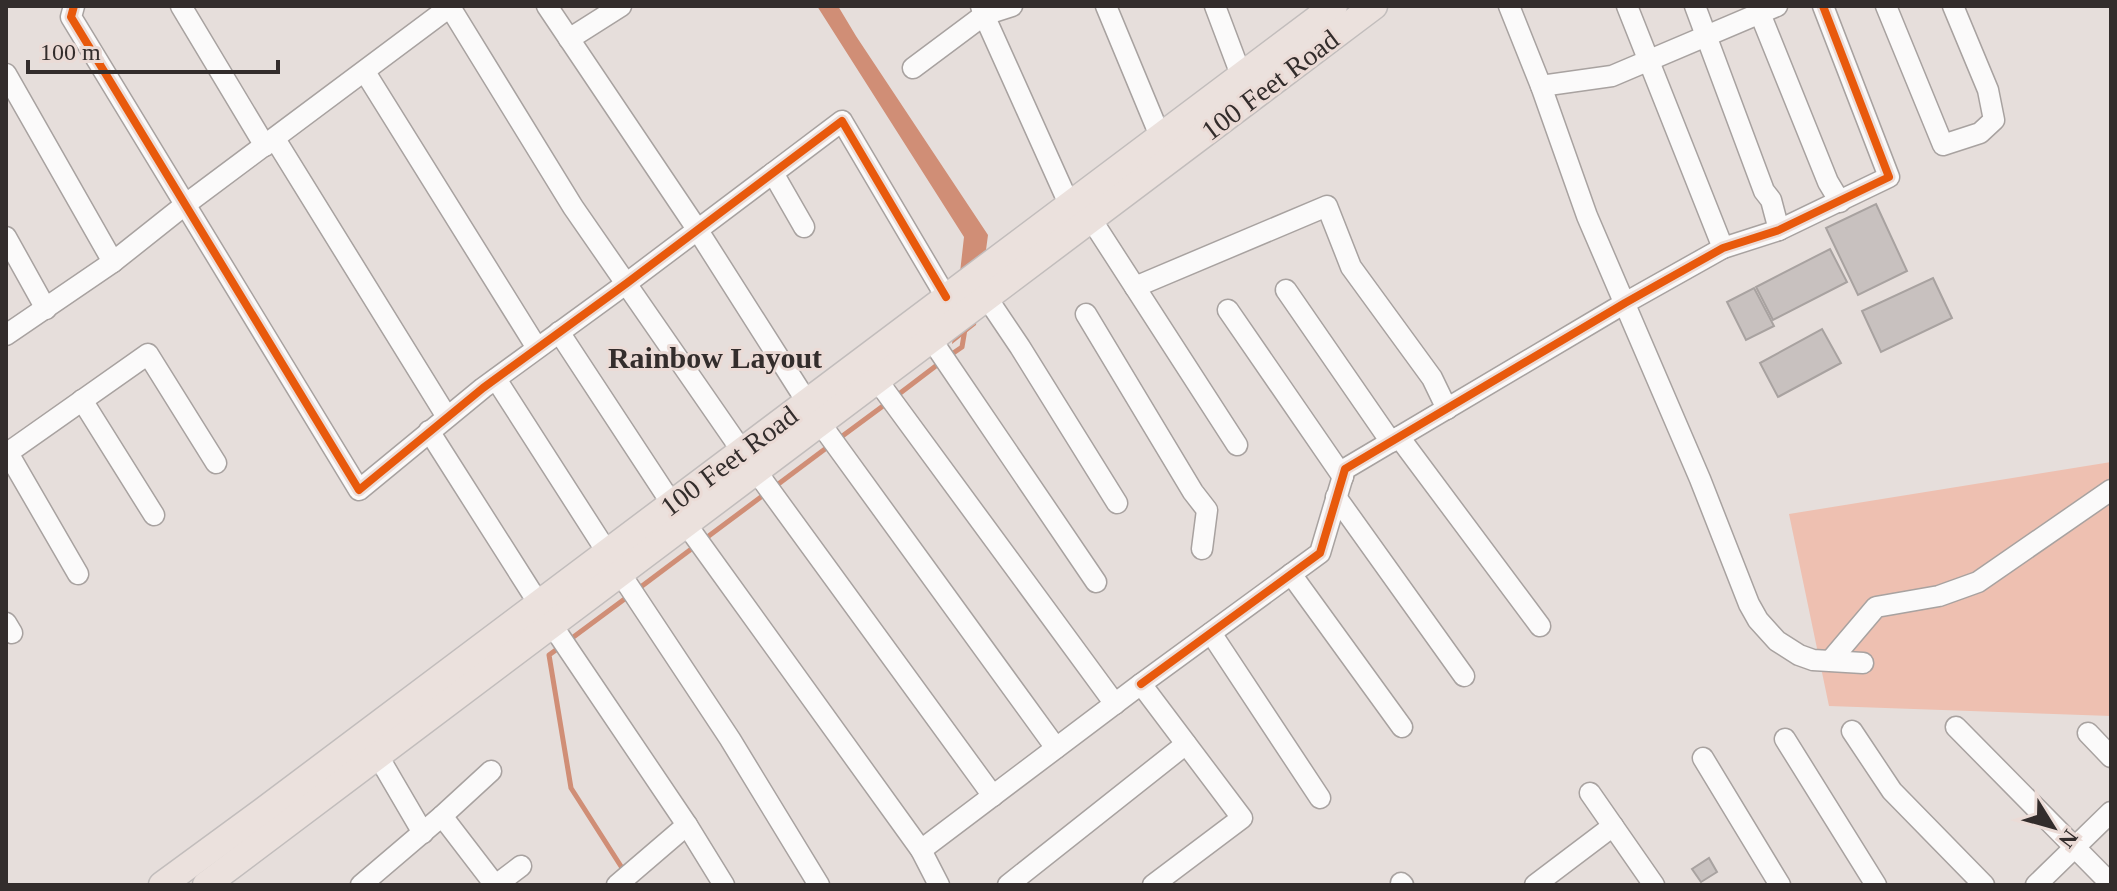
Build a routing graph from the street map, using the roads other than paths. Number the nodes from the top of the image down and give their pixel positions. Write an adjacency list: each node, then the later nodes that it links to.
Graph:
1 (74, 6): 32 (street)
2 (181, 6): 29 (street)
3 (547, 6): 21 (street)
4 (621, 6): 21 (street)
5 (1012, 6): 18 (street)
6 (1106, 6): 28 (street)
7 (1215, 6): 26 (street)
8 (1334, 6): 19 (main road, 100 Feet Road)
9 (1374, 6): 33 (main road, 100 Feet Road)
10 (1509, 6): 27 (street)
11 (1627, 6): 22 (street)
12 (1695, 6): 20 (street)
13 (1823, 6): 31 (street)
14 (1886, 6): 15 (street)
15 (1953, 6)
16 (451, 7): 24 (street); 41 (street)
17 (1764, 9): 20 (street); 31 (street)
18 (982, 11): 23 (street); 33 (street)
19 (1308, 14): 26 (main road, 100 Feet Road)
20 (1705, 37): 22 (street); 36 (street)
21 (569, 39): 35 (street)
22 (1648, 61): 27 (street); 38 (street)
23 (913, 68)
24 (365, 72): 29 (street); 53 (street)
25 (6, 74): 40 (street)
26 (1241, 75): 28 (main road, 100 Feet Road)
27 (1541, 86): 46 (street)
28 (1160, 136): 33 (main road, 100 Feet Road)
29 (270, 143): 32 (street); 59 (street)
30 (773, 173): 34 (street); 35 (street); 44 (street)
31 (1840, 202): 36 (street)
32 (186, 204): 40 (street); 60 (street)
33 (1080, 212): 39 (main road, 100 Feet Road); 42 (street)
34 (804, 227)
35 (697, 229): 41 (street); 58 (street)
36 (1779, 230): 38 (street)
37 (6, 237): 47 (street)
38 (1723, 248): 46 (street)
39 (1020, 258): 44 (main road, 100 Feet Road); 45 (main road, 100 Feet Road)
40 (113, 262): 47 (street)
41 (627, 283): 51 (street); 64 (street)
42 (1135, 287): 57 (street); 62 (street)
43 (1286, 290): 61 (street)
44 (946, 297): 50 (main road, 100 Feet Road)
45 (987, 298): 50 (main road, 100 Feet Road); 69 (street)
46 (1625, 303): 57 (street); 80 (street)
47 (46, 309): 52 (street)
48 (1228, 310): 66 (street)
49 (1086, 314): 72 (street)
50 (924, 329): 55 (main road, 100 Feet Road); 58 (main road, 100 Feet Road); 76 (street)
51 (559, 332): 53 (street); 70 (street)
52 (6, 335)
53 (537, 348): 54 (street)
54 (496, 379): 59 (street); 73 (street)
55 (877, 380): 58 (main road, 100 Feet Road); 84 (street)
56 (82, 400): 63 (street); 65 (street); 71 (street)
57 (1447, 409): 61 (street)
58 (813, 413): 64 (main road, 100 Feet Road); 91 (street)
59 (447, 417): 60 (street)
60 (429, 431): 77 (street)
61 (1395, 439): 66 (street); 78 (street)
62 (1237, 445)
63 (7, 454): 74 (street)
64 (749, 461): 70 (main road, 100 Feet Road); 97 (street)
65 (216, 463)
66 (1343, 477): 68 (street)
67 (2111, 490): 80 (street)
68 (1336, 497): 75 (street); 82 (street)
69 (1117, 503)
70 (679, 514): 73 (main road, 100 Feet Road); 105 (street)
71 (154, 515)
72 (1202, 549)
73 (614, 563): 77 (main road, 100 Feet Road); 114 (street)
74 (78, 574)
75 (1291, 574): 79 (street); 85 (street)
76 (1096, 582)
77 (546, 614): 92 (main road, 100 Feet Road); 101 (street); 109 (main road, 100 Feet Road)
78 (1540, 626)
79 (1211, 633): 83 (street); 98 (street)
80 (1831, 660): 81 (street)
81 (1863, 663)
82 (1464, 676)
83 (1141, 684): 84 (street); 90 (street)
84 (1115, 704): 91 (street)
85 (1402, 727)
86 (1956, 727): 104 (street)
87 (1852, 731): 122 (street)
88 (2088, 733): 93 (street)
89 (1785, 739): 121 (street)
90 (1186, 744): 116 (street); 117 (street)
91 (1056, 748): 97 (street)
92 (378, 756): 103 (street); 107 (main road, 100 Feet Road)
93 (2111, 757)
94 (1703, 758): 120 (street)
95 (491, 771): 100 (street)
96 (1590, 793): 102 (street)
97 (993, 796): 105 (street)
98 (1320, 798)
99 (2111, 812): 104 (street)
100 (442, 816): 103 (street); 111 (street)
101 (687, 825): 112 (street); 113 (street)
102 (1613, 826): 118 (street); 119 (street)
103 (423, 833): 110 (street)
104 (2075, 847): 108 (street); 123 (street)
105 (921, 850): 115 (street)
106 (521, 866): 111 (street)
107 (215, 882)
108 (2111, 884)
109 (162, 885)
110 (361, 885)
111 (495, 885)
112 (617, 885)
113 (724, 885)
114 (819, 885)
115 (939, 885)
116 (1008, 885)
117 (1153, 885)
118 (1535, 885)
119 (1654, 885)
120 (1780, 885)
121 (1876, 885)
122 (1984, 885)
123 (2036, 885)

